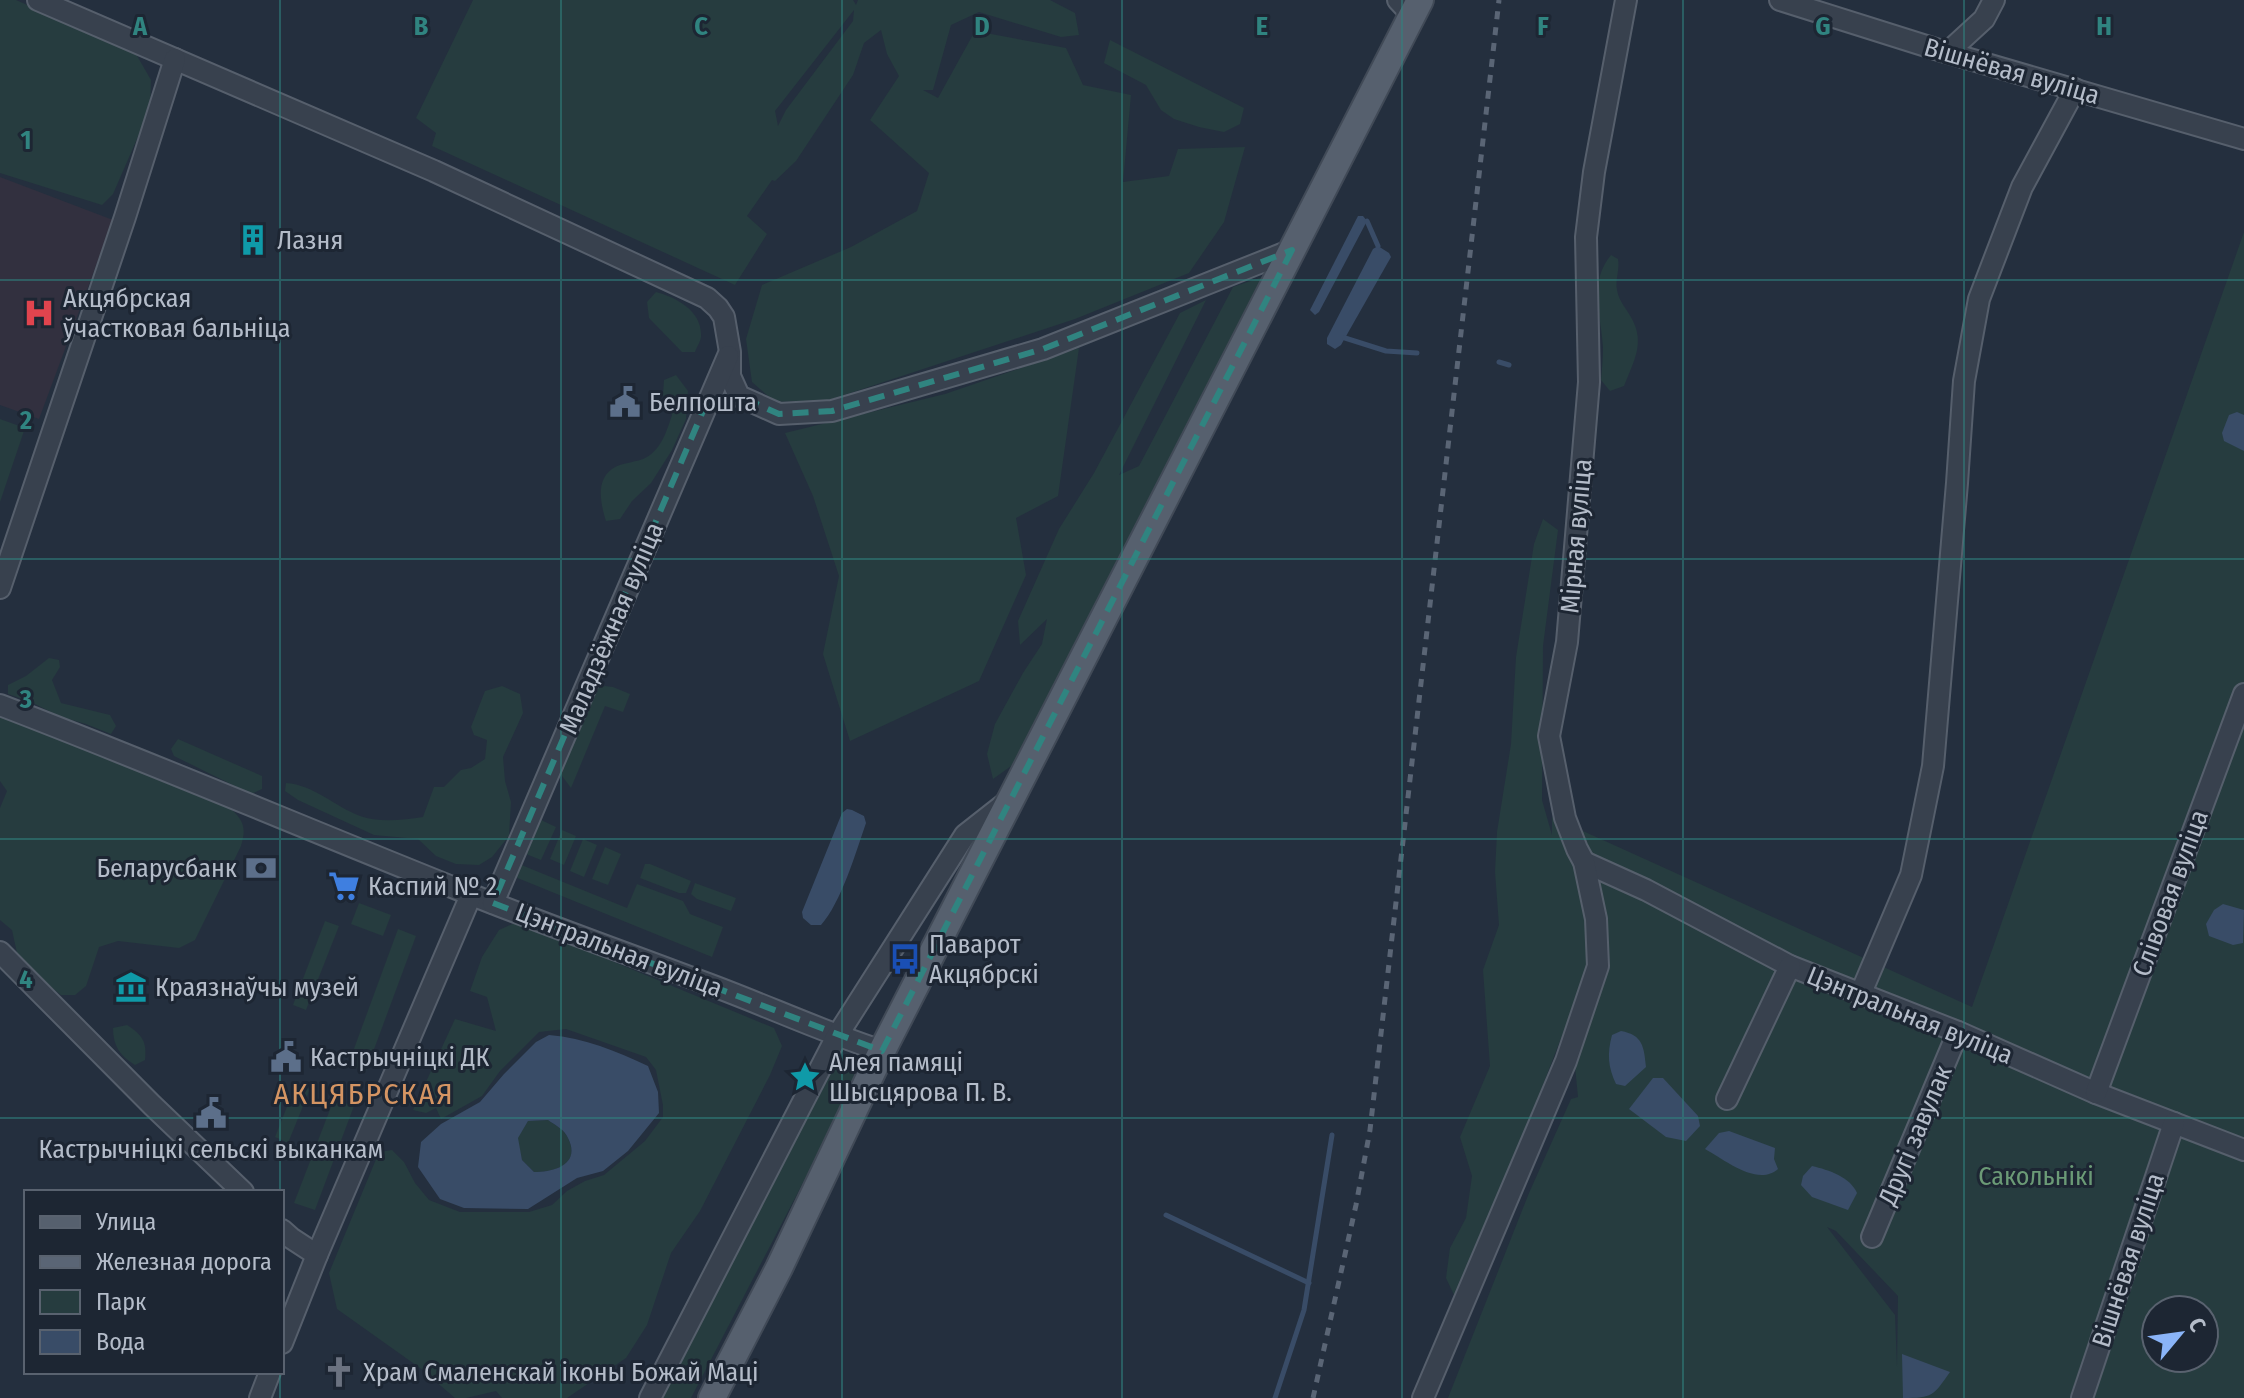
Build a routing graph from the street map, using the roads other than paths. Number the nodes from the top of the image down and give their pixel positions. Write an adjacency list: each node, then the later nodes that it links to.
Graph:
1 (38, 0): 7 (street)
2 (1626, 0): 18 (street, Мірная вуліца)
3 (1780, 0): 6 (street, Вішнёвая вуліца)
4 (1994, 0): 6 (street)
5 (1410, 5): 10 (main road)
6 (1948, 52): 8 (street, Вішнёвая вуліца)
7 (175, 59): 11 (street); 14 (street)
8 (2075, 89): 9 (street, Вішнёвая вуліца); 23 (street)
9 (2244, 139)
10 (1292, 250): 12 (street); 17 (main road)
11 (730, 352): 12 (street); 13 (street, Маладзёжная вуліца)
12 (739, 396): 13 (street)
13 (706, 404): 20 (street, Маладзёжная вуліца)
14 (0, 588)
15 (2244, 694): 27 (street, Слівовая вуліца)
16 (0, 705): 19 (street, Цэнтральная вуліца)
17 (1010, 799): 25 (street); 26 (main road)
18 (1584, 862): 22 (street, Цэнтральная вуліца); 40 (street, Мірная вуліца)
19 (471, 895): 20 (street, Цэнтральная вуліца); 34 (street)
20 (493, 903): 25 (street, Цэнтральная вуліца)
21 (0, 952): 31 (street)
22 (1790, 966): 23 (street, Цэнтральная вуліца); 28 (street)
23 (1860, 995): 24 (street, Цэнтральная вуліца)
24 (1958, 1032): 27 (street, Цэнтральная вуліца); 33 (street, Другі завулак)
25 (837, 1036): 26 (street, Цэнтральная вуліца); 38 (street)
26 (882, 1051): 39 (main road)
27 (2096, 1093): 29 (street, Цэнтральная вуліца)
28 (1727, 1099)
29 (2174, 1123): 30 (street, Цэнтральная вуліца); 41 (street, Вішнёвая вуліца)
30 (2244, 1150)
31 (241, 1190)
32 (284, 1232): 34 (street)
33 (1872, 1237)
34 (317, 1255): 35 (street)
35 (284, 1338)
36 (269, 1374): 37 (street)
37 (260, 1398)
38 (650, 1398)
39 (712, 1398)
40 (1423, 1398)
41 (2082, 1398)

